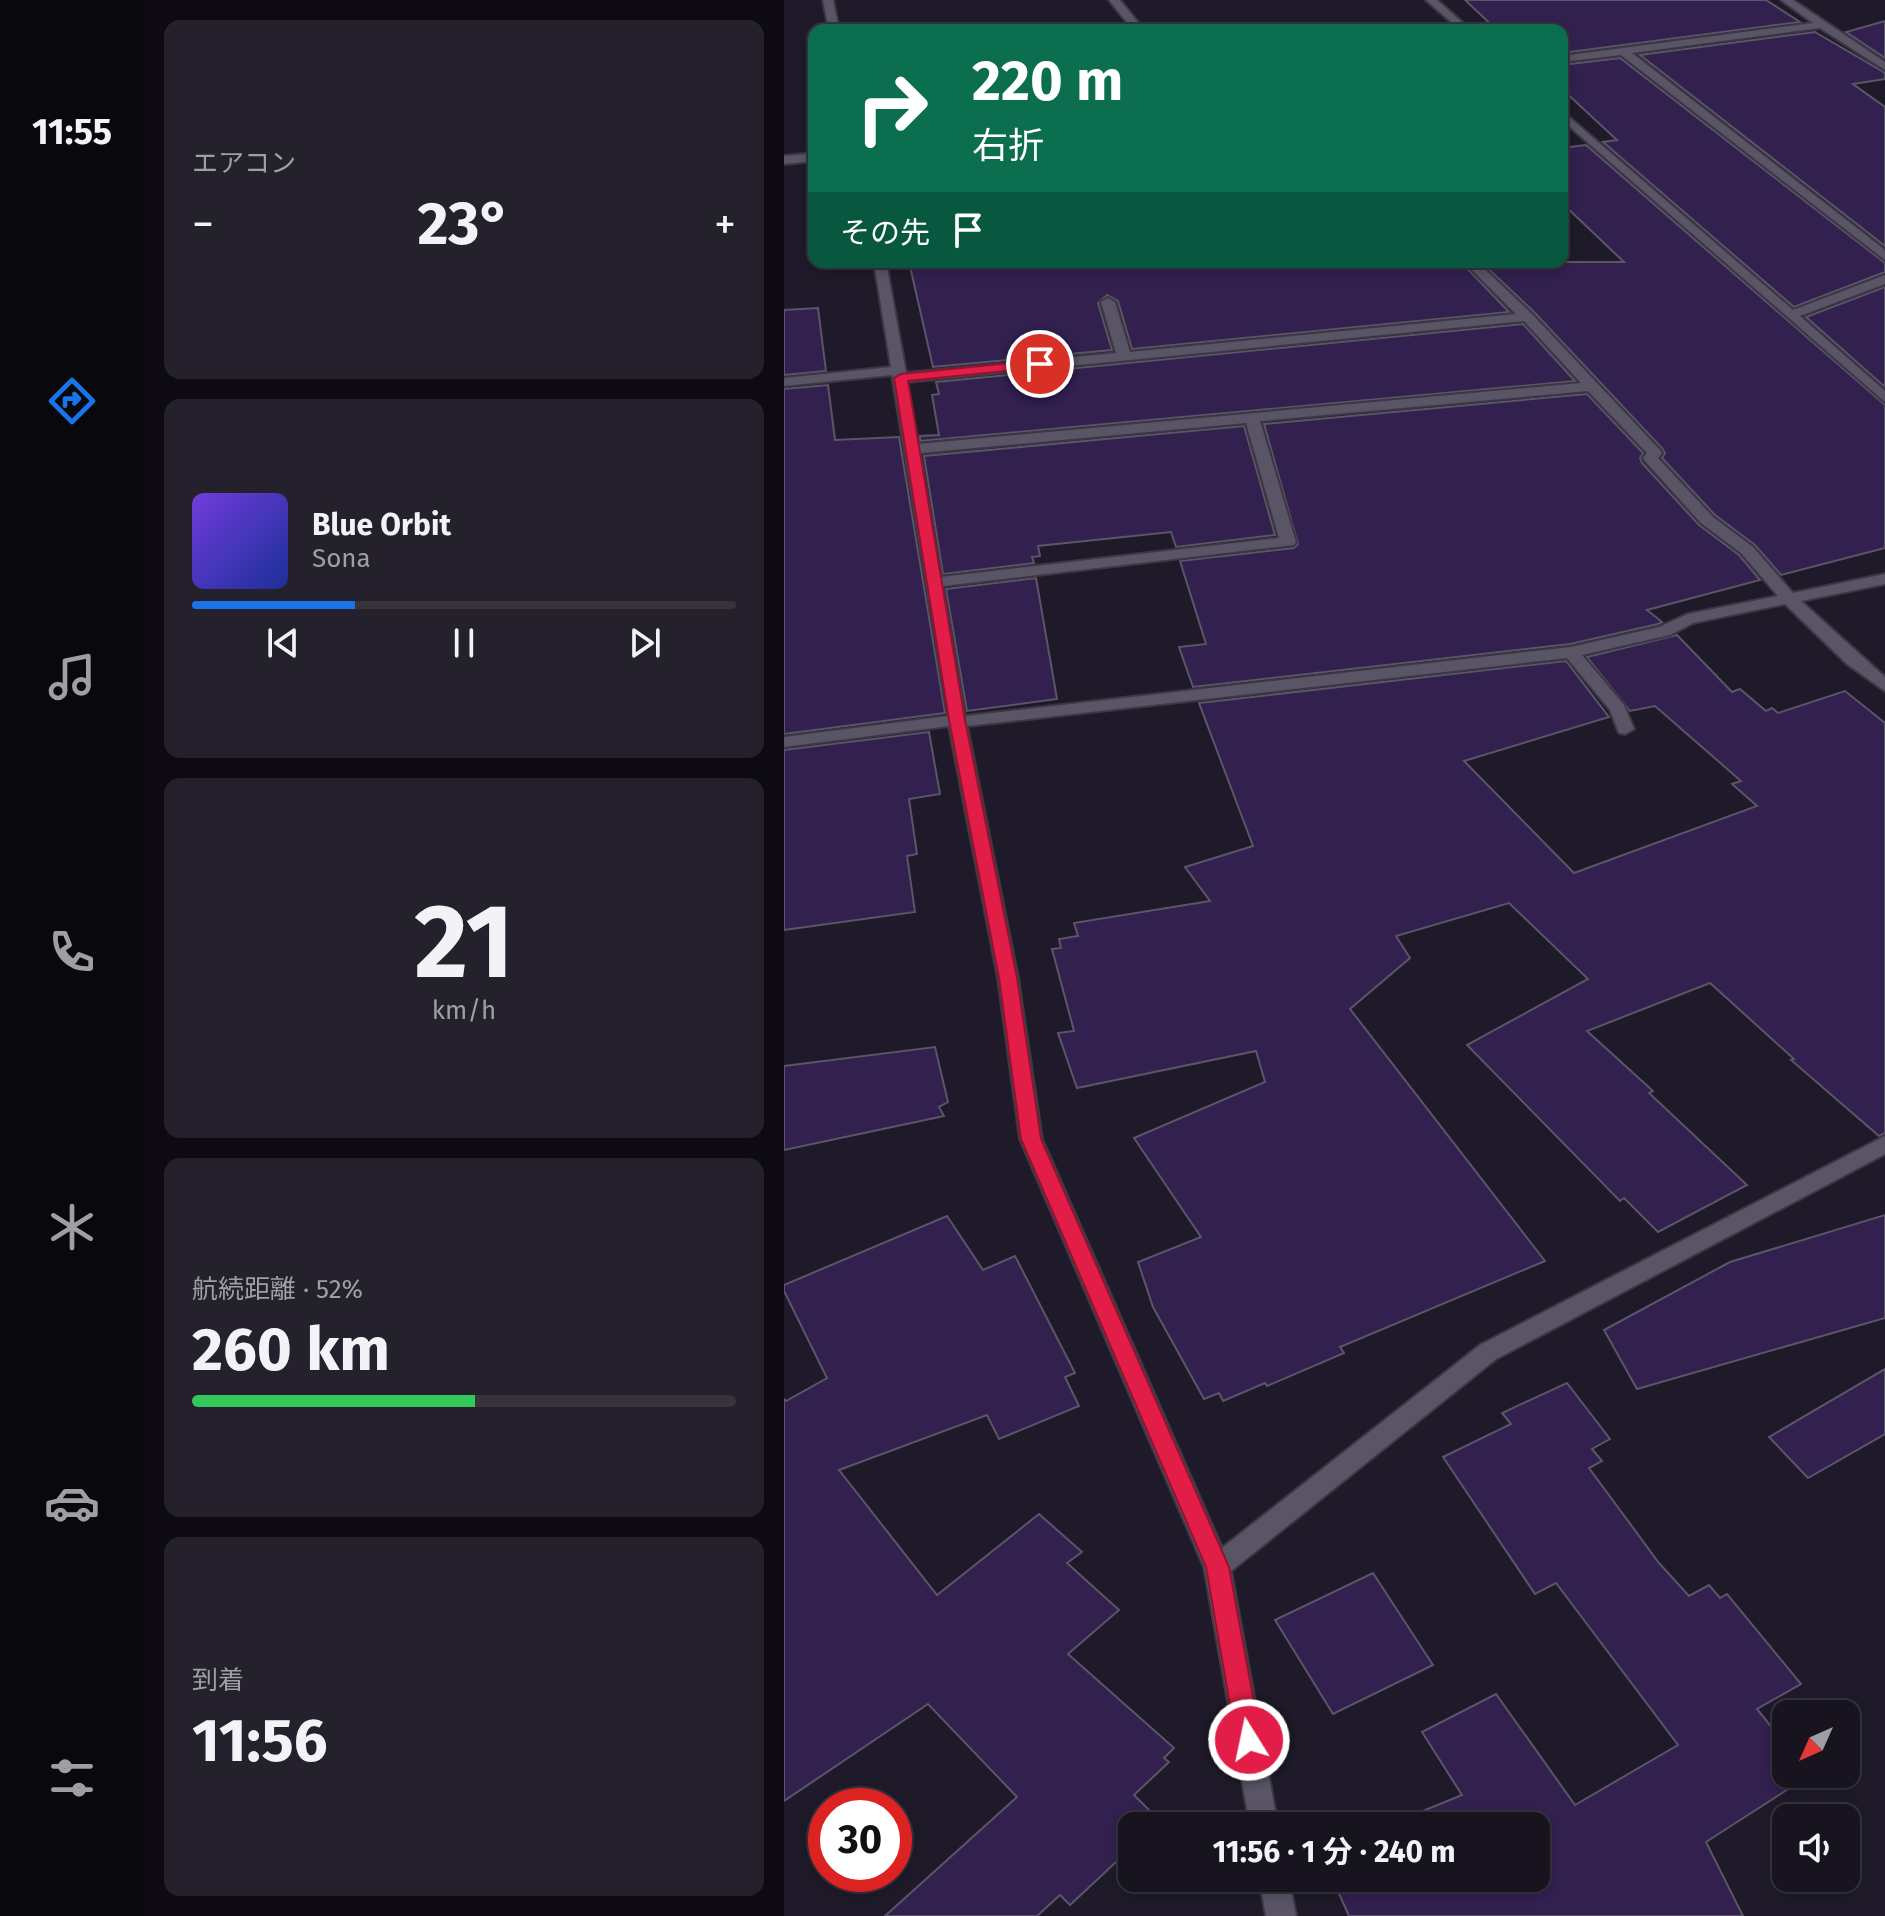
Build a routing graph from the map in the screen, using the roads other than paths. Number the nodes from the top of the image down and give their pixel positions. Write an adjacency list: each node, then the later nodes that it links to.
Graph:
1 (828, 0): 5 (street)
2 (1114, 0): 6 (street)
3 (1431, 0): 7 (street)
4 (1786, 0): 8 (street)
5 (833, 24)
6 (1134, 24)
7 (1459, 24)
8 (1820, 25): 9 (street); 11 (street)
9 (1623, 51): 10 (street); 15 (street)
10 (1568, 58)
11 (1885, 67)
12 (1568, 119): 20 (street)
13 (808, 158): 14 (street)
14 (784, 160)
15 (1885, 256)
16 (881, 268): 23 (street)
17 (1476, 268): 21 (street)
18 (1885, 279): 20 (street)
19 (1108, 302): 22 (street)
20 (1791, 315): 26 (street)
21 (1527, 317): 22 (street); 25 (street)
22 (1124, 356): 23 (street)
23 (900, 374): 24 (street); 28 (street)
24 (784, 382)
25 (1593, 386): 27 (street); 31 (street)
26 (1885, 398)
27 (1251, 416): 28 (street); 30 (street)
28 (913, 449): 30 (street)
29 (1885, 579): 31 (street)
30 (936, 582): 34 (street)
31 (1790, 600): 32 (street); 33 (street)
32 (1571, 652): 34 (street); 35 (street)
33 (1885, 686)
34 (958, 721): 36 (street); 38 (street)
35 (1625, 729)
36 (784, 742)
37 (1885, 1144): 38 (street)
38 (1217, 1567): 39 (street)
39 (1261, 1812)
40 (1277, 1892): 41 (street)
41 (1281, 1916)

